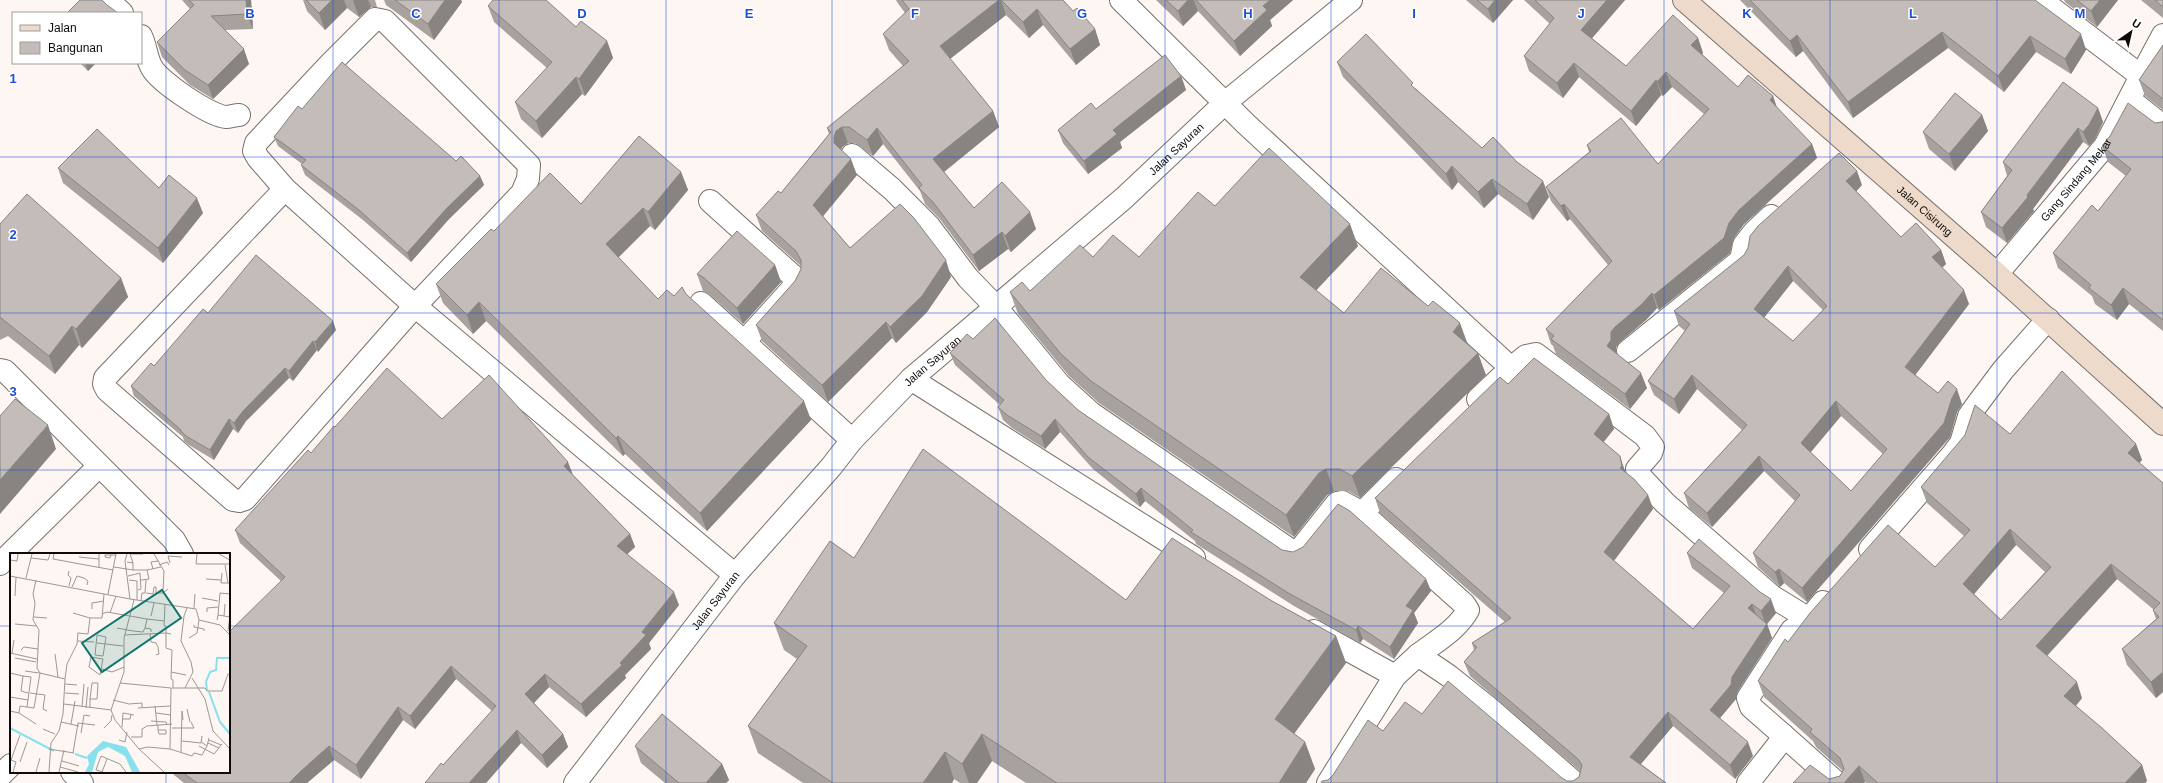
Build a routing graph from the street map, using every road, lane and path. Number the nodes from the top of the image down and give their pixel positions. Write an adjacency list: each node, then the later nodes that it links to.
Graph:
1 (108, 0): 6 (street)
2 (1121, 0): 11 (street)
3 (1351, 0): 11 (street, Jalan Sayuran)
4 (1684, 0): 14 (main road, Jalan Cisirung)
5 (2041, 0): 9 (street)
6 (121, 12)
7 (2162, 39): 9 (street, Gang Sindang Mekar)
8 (142, 40): 12 (street)
9 (2141, 76): 10 (street, Gang Sindang Mekar)
10 (2130, 100): 13 (street); 20 (street, Gang Sindang Mekar)
11 (1226, 102): 23 (street, Jalan Sayuran); 27 (street)
12 (238, 115)
13 (2163, 126)
14 (1850, 146): 16 (street); 20 (main road, Jalan Cisirung)
15 (852, 155): 23 (street)
16 (1833, 161)
17 (285, 189): 22 (street); 22 (street); 22 (street)
18 (710, 201): 25 (street)
19 (1788, 202): 26 (street)
20 (1997, 274): 24 (main road, Jalan Cisirung)
21 (701, 303): 25 (street)
22 (415, 306): 42 (street)
23 (996, 307): 29 (street, Jalan Sayuran); 35 (street)
24 (2048, 319): 31 (main road, Jalan Cisirung); 40 (street)
25 (744, 342): 32 (street)
26 (1628, 350)
27 (1510, 368): 30 (street); 44 (street)
28 (0, 370): 33 (street)
29 (911, 379): 32 (street, Jalan Sayuran); 41 (street)
30 (1462, 414)
31 (2163, 424)
32 (852, 440): 42 (street, Jalan Sayuran)
33 (99, 466): 36 (street); 37 (street)
34 (1408, 468): 35 (street)
35 (1362, 513): 46 (street)
36 (11, 553)
37 (181, 553)
38 (10, 554): 39 (street)
39 (0, 564)
40 (1855, 565)
41 (1214, 570)
42 (735, 575): 53 (street, Jalan Sayuran)
43 (1835, 588): 44 (street)
44 (1809, 619): 48 (street)
45 (1294, 621): 47 (street)
46 (1418, 656): 47 (street); 55 (street)
47 (1395, 676): 54 (street)
48 (1783, 734): 56 (street); 57 (street)
49 (10, 766): 51 (street)
50 (73, 773): 52 (street)
51 (0, 776)
52 (82, 783)
53 (575, 783)
54 (1328, 783)
55 (1575, 783)
56 (1748, 783)
57 (1837, 783)

